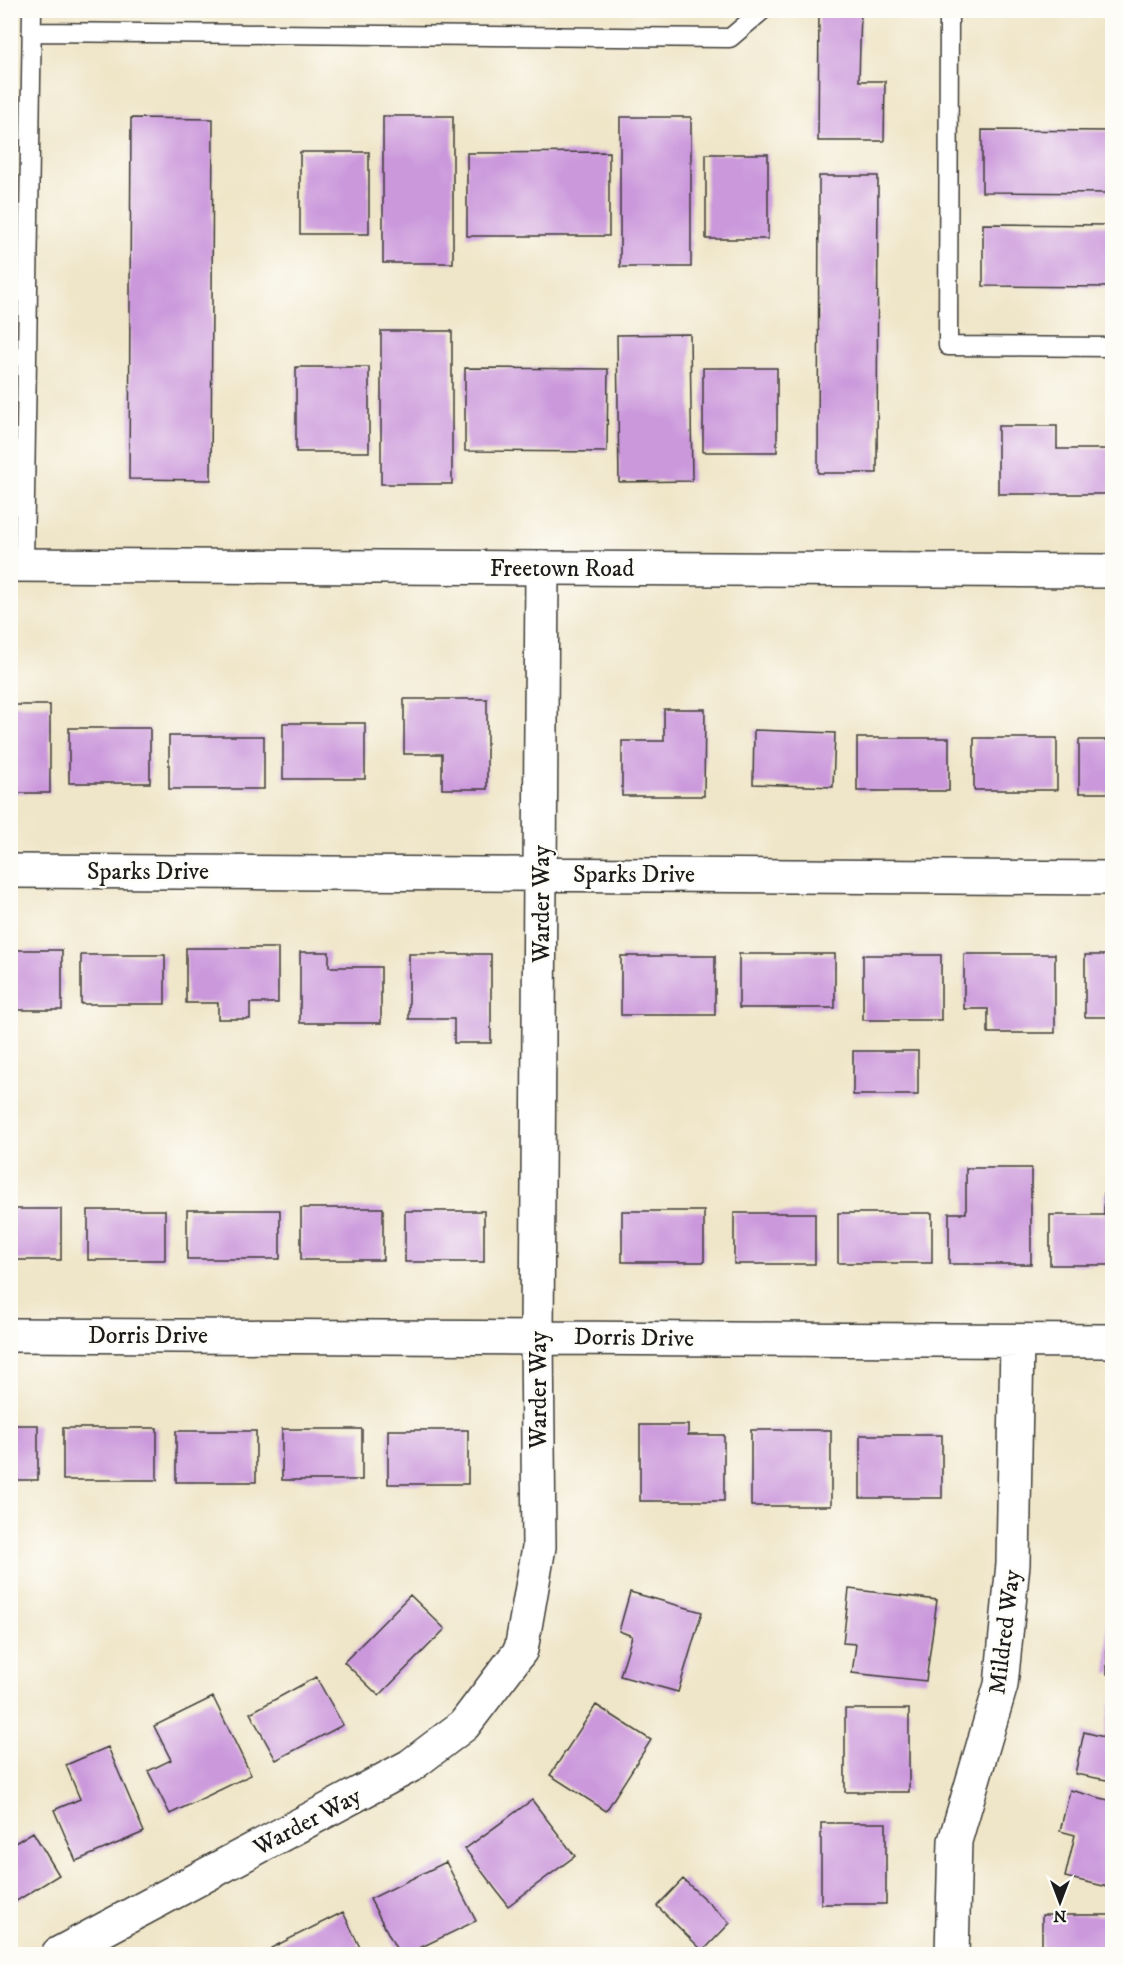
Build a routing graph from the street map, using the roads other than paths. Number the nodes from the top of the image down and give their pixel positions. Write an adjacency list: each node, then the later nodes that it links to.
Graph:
1 (33, 10): 4 (lane)
2 (763, 10): 4 (lane)
3 (949, 10): 5 (lane)
4 (32, 32): 6 (lane)
5 (1113, 347)
6 (17, 565): 7 (street, Freetown Road)
7 (542, 568): 8 (street, Freetown Road); 10 (street, Warder Way)
8 (1113, 571)
9 (10, 871): 10 (street, Sparks Drive)
10 (541, 873): 11 (street, Sparks Drive); 13 (street, Warder Way)
11 (1113, 878)
12 (10, 1335): 13 (street, Dorris Drive)
13 (537, 1336): 14 (street, Dorris Drive); 16 (street, Warder Way)
14 (1017, 1341): 15 (street, Dorris Drive); 17 (street, Mildred Way)
15 (1113, 1341)
16 (58, 1954)
17 (952, 1954)

